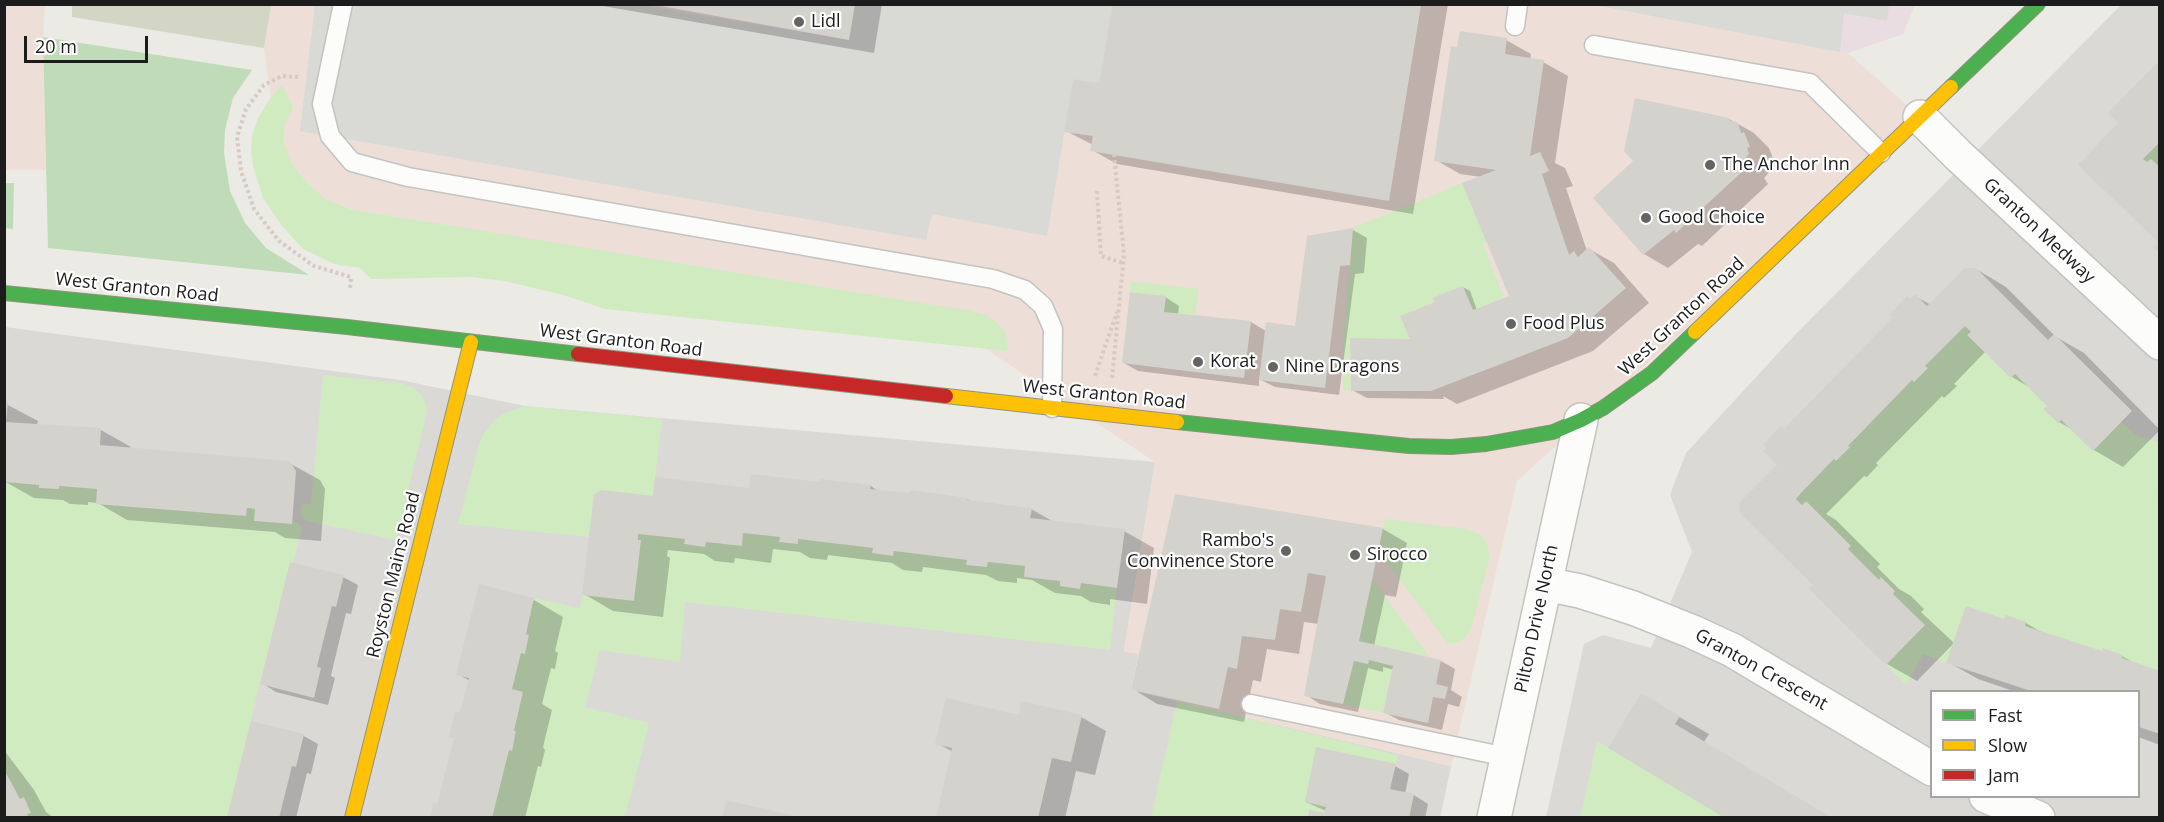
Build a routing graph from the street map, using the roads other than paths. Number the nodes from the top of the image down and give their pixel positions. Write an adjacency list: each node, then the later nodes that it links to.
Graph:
1 (343, 4): 11 (lane)
2 (1518, 4): 4 (lane)
3 (2038, 4): 6 (street, West Granton Road)
4 (1515, 26)
5 (1594, 45): 7 (lane)
6 (1920, 117): 7 (street, West Granton Road); 10 (street, Granton Medway)
7 (1881, 153): 12 (street, West Granton Road)
8 (4, 293): 9 (street, West Granton Road)
9 (471, 342): 11 (street, West Granton Road); 19 (street, Royston Mains Road)
10 (2160, 343)
11 (1052, 408): 12 (street, West Granton Road)
12 (1581, 420): 13 (street, Pilton Drive North)
13 (1545, 584): 15 (street, Pilton Drive North); 16 (street, Granton Crescent)
14 (1251, 704): 15 (lane)
15 (1507, 757): 20 (street, Pilton Drive North)
16 (1930, 768)
17 (1990, 798): 18 (street)
18 (2032, 817)
19 (352, 818)
20 (1494, 818)

